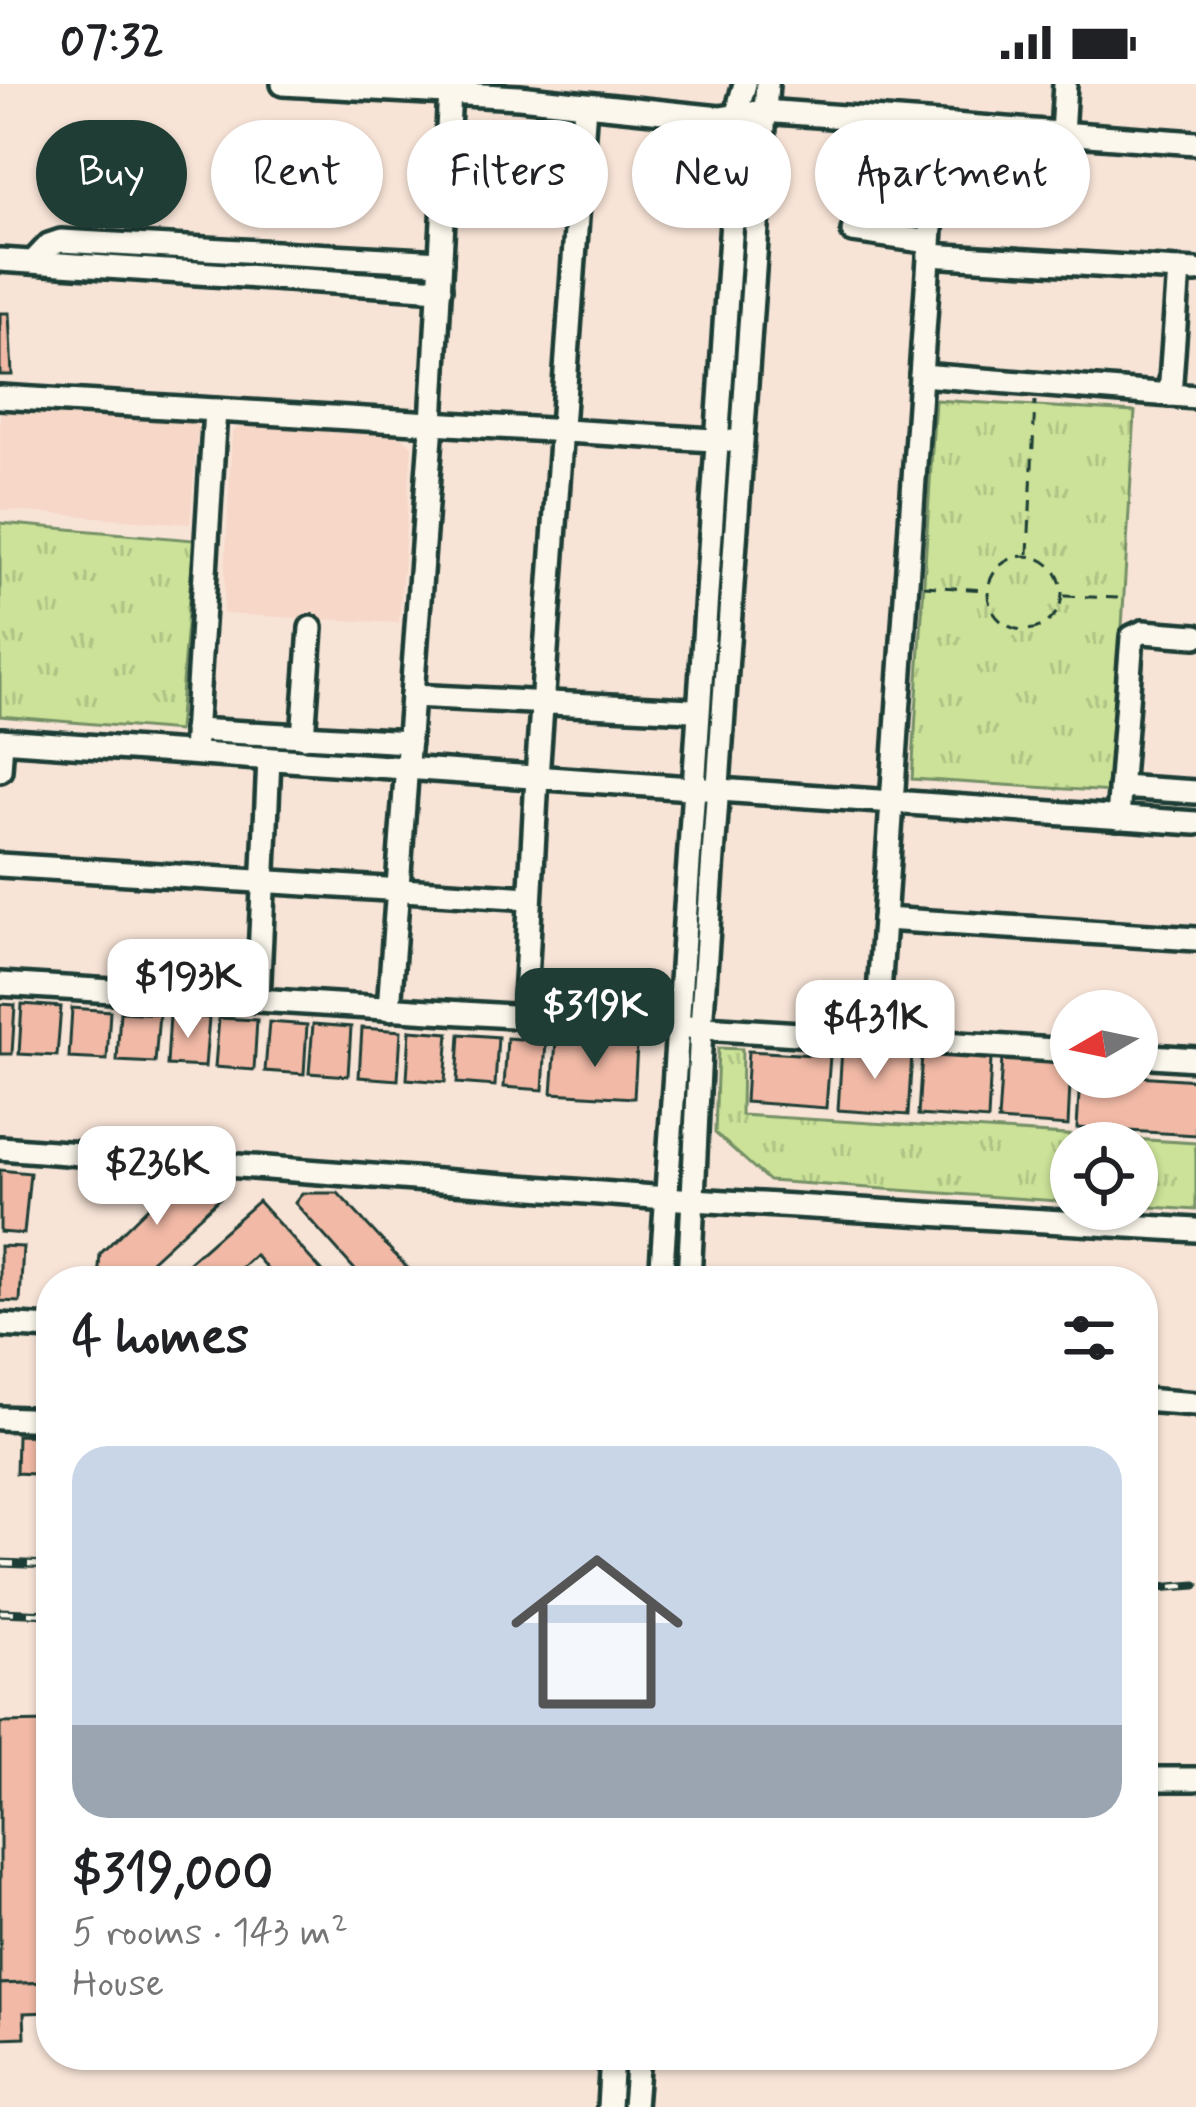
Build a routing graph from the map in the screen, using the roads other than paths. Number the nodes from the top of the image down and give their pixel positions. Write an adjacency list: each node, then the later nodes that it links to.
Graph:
1 (284, 84): 5 (street)
2 (746, 84): 9 (street)
3 (767, 84): 8 (street)
4 (1065, 84): 11 (street)
5 (448, 88): 6 (street); 19 (street)
6 (519, 91): 7 (street)
7 (585, 105): 9 (street); 28 (street)
8 (763, 111): 9 (street); 10 (street); 30 (street)
9 (739, 117): 29 (street)
10 (868, 120)
11 (1063, 120)
12 (1090, 136): 13 (street)
13 (1196, 142)
14 (931, 228): 16 (street)
15 (854, 231): 16 (street)
16 (929, 249): 20 (street); 22 (street)
17 (0, 260): 18 (street)
18 (34, 261): 19 (street); 21 (street)
19 (441, 262): 21 (street)
20 (1187, 270): 23 (street)
21 (440, 289): 27 (street)
22 (921, 375): 23 (street); 46 (street)
23 (1170, 395): 24 (street)
24 (1196, 397)
25 (0, 398): 26 (street)
26 (215, 410): 27 (street); 38 (street)
27 (432, 423): 28 (street); 33 (street)
28 (561, 431): 29 (street); 34 (street)
29 (717, 440): 30 (street); 44 (street)
30 (740, 442): 44 (street)
31 (311, 628): 36 (street)
32 (1196, 636): 47 (street)
33 (412, 696): 34 (street); 39 (street)
34 (542, 702): 35 (street); 43 (street)
35 (691, 710)
36 (303, 736): 38 (street); 39 (street)
37 (1, 740): 38 (street); 42 (street)
38 (195, 742): 40 (street)
39 (409, 742): 41 (street)
40 (269, 759): 41 (street); 50 (street)
41 (407, 768): 43 (street); 51 (street)
42 (0, 770)
43 (536, 777): 44 (street); 52 (street)
44 (705, 789): 46 (street); 59 (street); 60 (street)
45 (1196, 792): 47 (street)
46 (892, 796): 47 (street); 53 (street)
47 (1119, 803): 48 (street)
48 (1196, 823)
49 (0, 865): 50 (street)
50 (261, 881): 51 (street); 56 (street)
51 (398, 889): 52 (street); 57 (street)
52 (530, 898): 58 (street)
53 (884, 919): 54 (street); 61 (street)
54 (1196, 939)
55 (0, 983): 56 (street)
56 (258, 1000): 57 (street)
57 (389, 1009): 58 (street)
58 (524, 1017): 59 (street)
59 (677, 1027): 60 (street); 66 (street)
60 (701, 1028): 61 (street); 67 (street)
61 (876, 1038): 62 (street)
62 (1050, 1050)
63 (1158, 1056): 64 (street)
64 (1196, 1059)
65 (0, 1148): 66 (street)
66 (666, 1197): 67 (street); 69 (street)
67 (693, 1200): 68 (street); 70 (street)
68 (1196, 1230)
69 (662, 1266)
70 (690, 1266)
71 (0, 1324): 72 (street)
72 (36, 1327)
73 (1158, 1401): 74 (street)
74 (1196, 1404)
75 (0, 1418): 76 (street)
76 (36, 1419)
77 (1158, 1779): 78 (street)
78 (1196, 1779)
79 (611, 2070): 81 (street)
80 (637, 2070): 82 (street)
81 (609, 2107)
82 (634, 2107)

